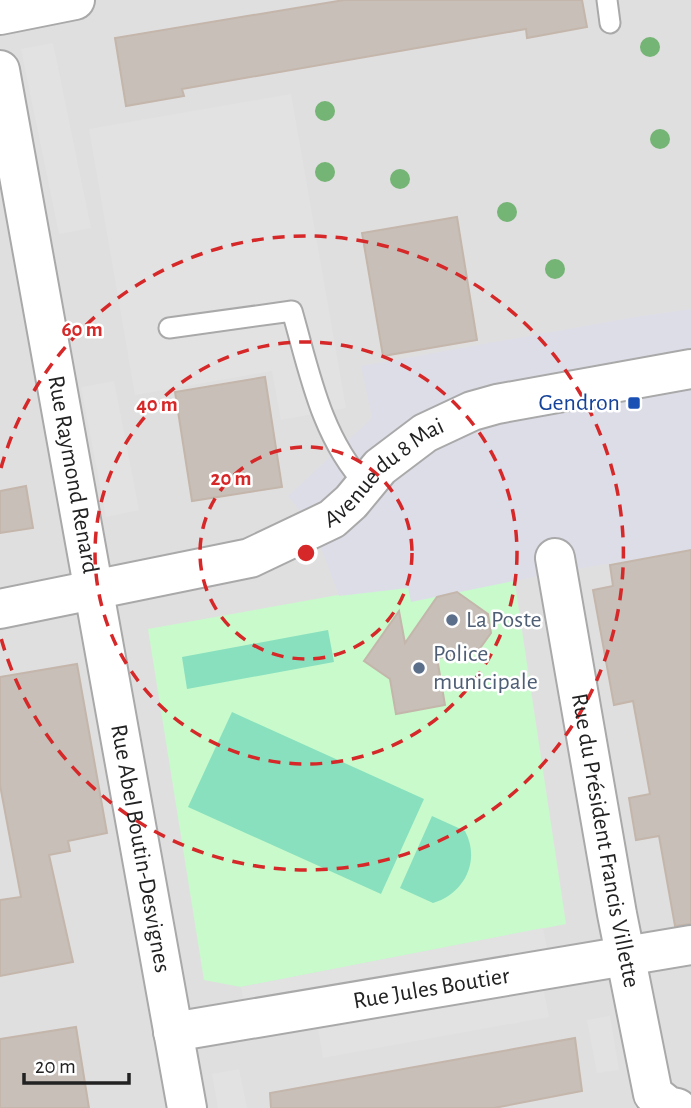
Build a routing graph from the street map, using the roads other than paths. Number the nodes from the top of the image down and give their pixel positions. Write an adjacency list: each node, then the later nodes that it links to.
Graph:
1 (75, 0): 3 (street)
2 (607, 0): 4 (lane)
3 (0, 15)
4 (610, 23)
5 (0, 70): 10 (street, Rue Raymond Renard)
6 (169, 328): 8 (lane)
7 (691, 369): 8 (street, Avenue du 8 Mai)
8 (365, 484): 10 (street, Avenue du 8 Mai)
9 (555, 558): 13 (street, Rue du Président Francis Villette)
10 (94, 590): 11 (street, Avenue du 8 Mai); 14 (street, Rue Abel Boutin-Desvignes)
11 (0, 609)
12 (691, 945): 13 (street, Rue Jules Boutier)
13 (626, 957): 14 (street, Rue Jules Boutier); 15 (street, Rue du Président Francis Villette)
14 (173, 1032): 16 (street, Rue Abel Boutin-Desvignes)
15 (655, 1103)
16 (187, 1108)

